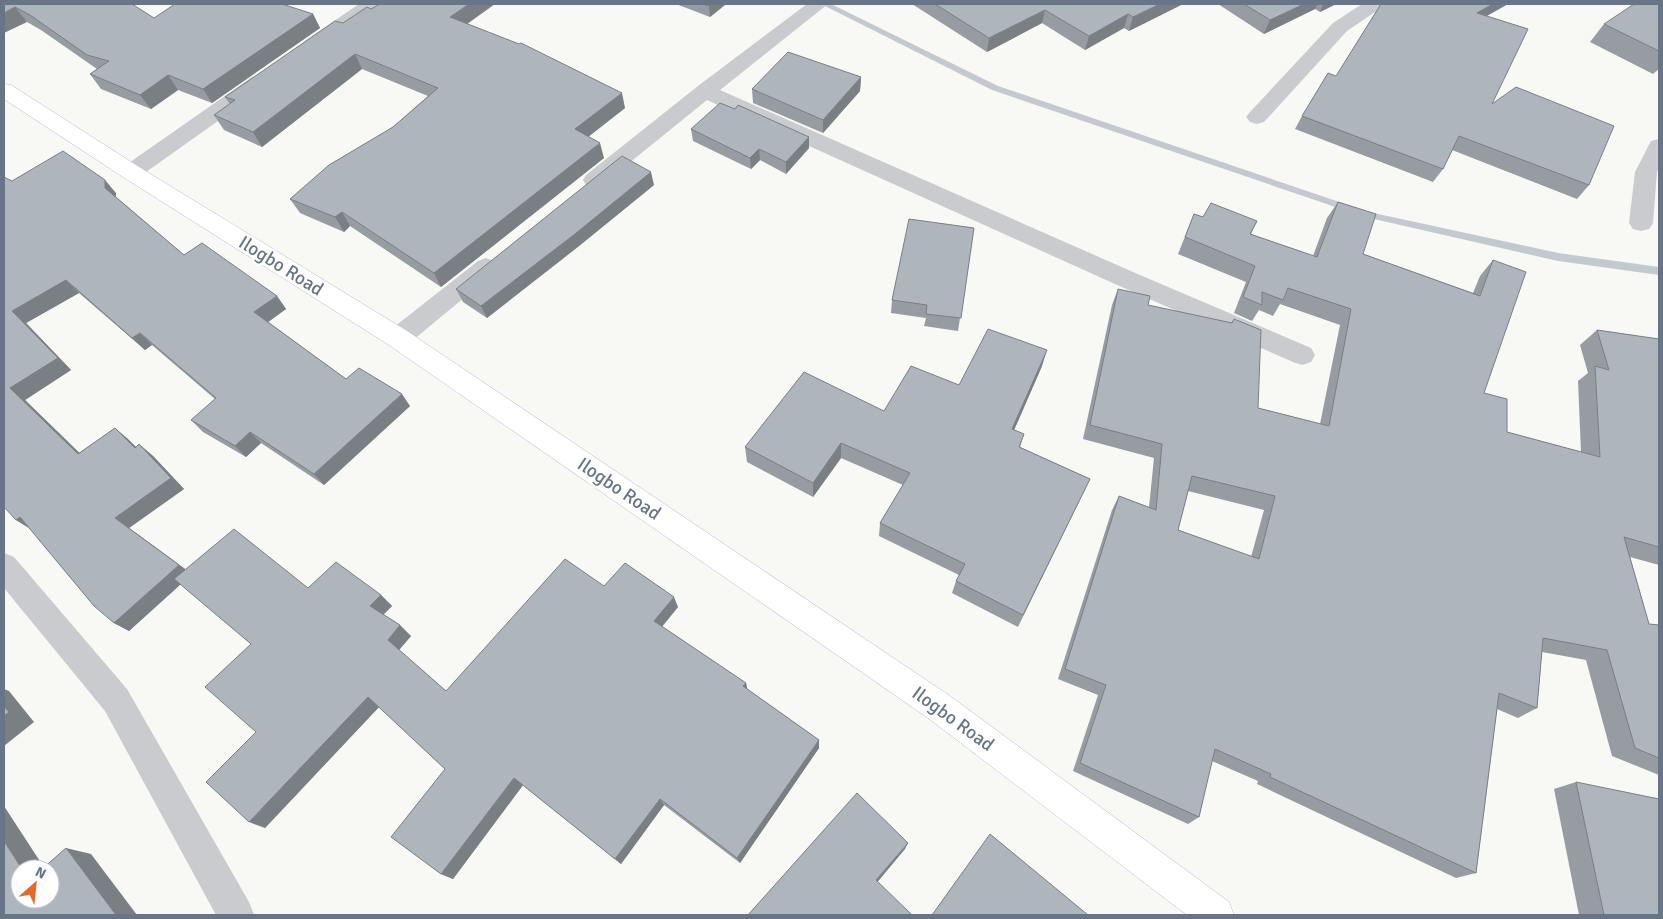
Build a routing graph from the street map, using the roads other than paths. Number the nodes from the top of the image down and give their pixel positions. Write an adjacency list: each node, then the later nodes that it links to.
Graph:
1 (371, 4): 4 (street)
2 (819, 4): 7 (street)
3 (1374, 4): 8 (street)
4 (299, 54)
5 (275, 71): 10 (street)
6 (4, 90): 10 (main road, Ilogbo Road)
7 (705, 91): 11 (street); 15 (street)
8 (1257, 117)
9 (1659, 146): 12 (street)
10 (131, 172): 14 (main road, Ilogbo Road)
11 (574, 196)
12 (1641, 223)
13 (505, 251): 14 (street)
14 (398, 338): 18 (main road, Ilogbo Road)
15 (1302, 355)
16 (4, 566): 17 (street)
17 (236, 915)
18 (1216, 915)

